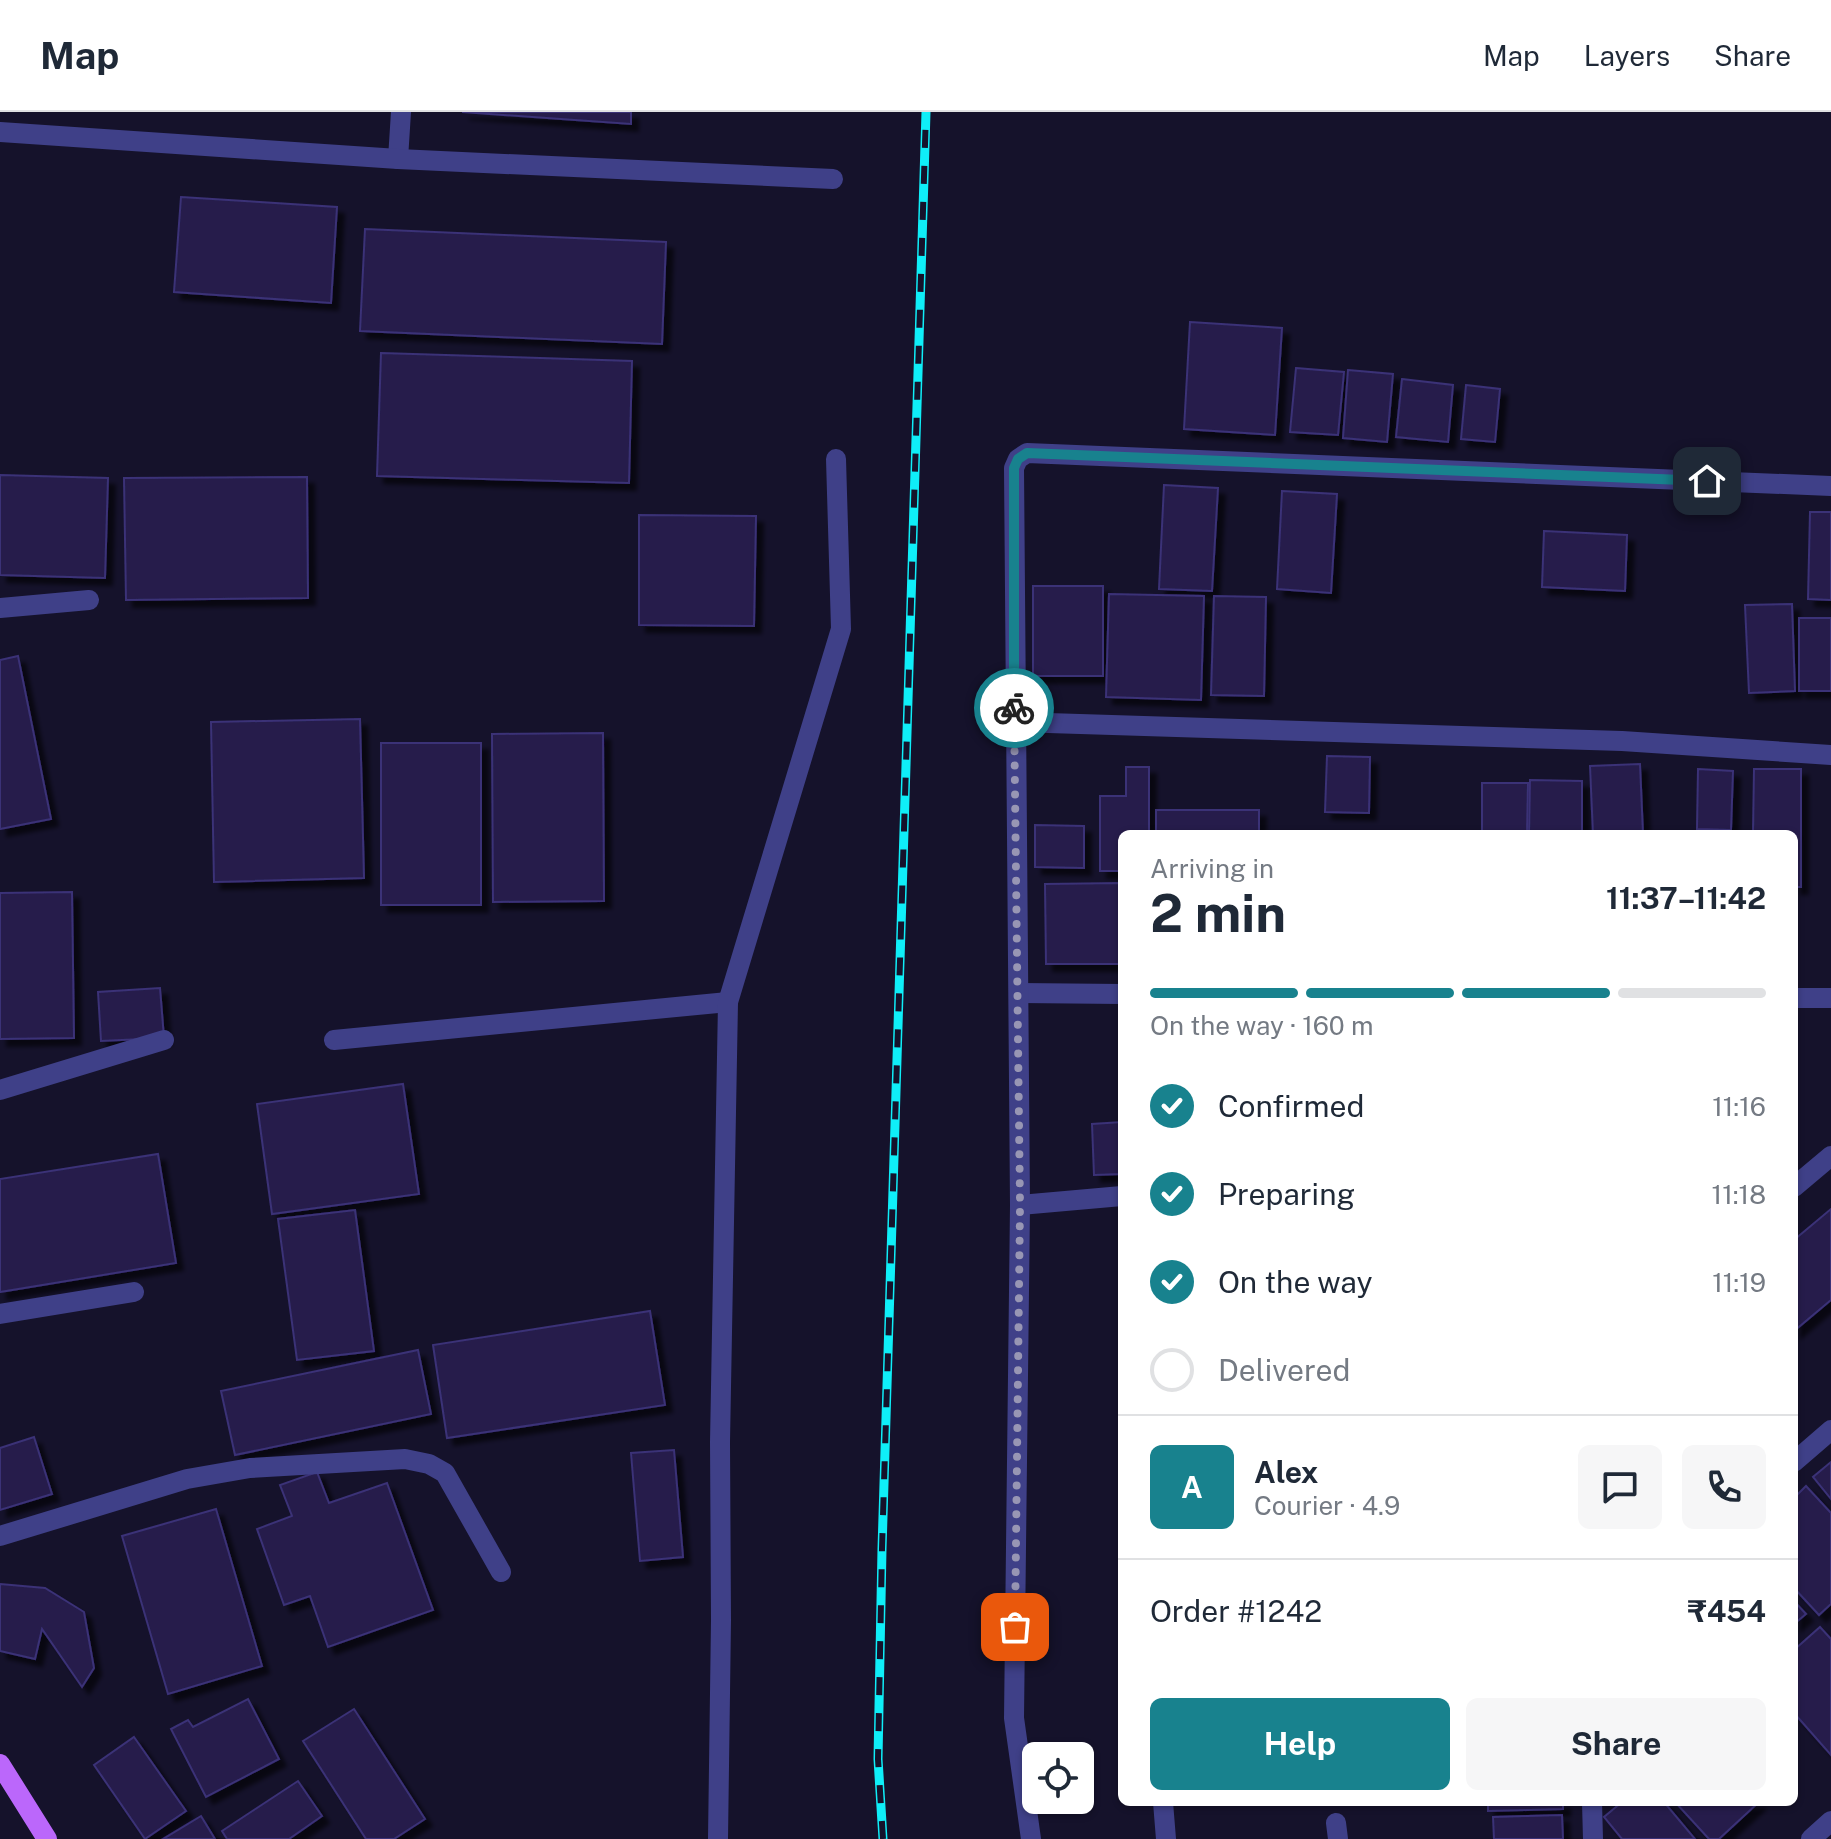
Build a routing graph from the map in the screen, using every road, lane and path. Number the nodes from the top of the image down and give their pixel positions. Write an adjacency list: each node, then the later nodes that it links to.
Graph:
1 (401, 112): 3 (street)
2 (0, 132): 3 (street)
3 (398, 159): 4 (street)
4 (833, 179)
5 (836, 459): 15 (street)
6 (1831, 486): 9 (street)
7 (89, 600): 8 (street)
8 (0, 608)
9 (1014, 722): 10 (street); 11 (street)
10 (1831, 755)
11 (1019, 993): 12 (street); 22 (street)
12 (1118, 994)
13 (1798, 998): 14 (street)
14 (1831, 998)
15 (728, 1002): 17 (street); 34 (street)
16 (164, 1040): 18 (street)
17 (334, 1040)
18 (0, 1090)
19 (1831, 1156): 20 (street)
20 (1798, 1182)
21 (1118, 1196): 22 (street)
22 (1020, 1205): 35 (street)
23 (134, 1292): 24 (street)
24 (0, 1314)
25 (1831, 1430): 26 (street)
26 (1798, 1459)
27 (0, 1536): 28 (street)
28 (501, 1572)
29 (0, 1764): 33 (main road)
30 (1163, 1806): 36 (street)
31 (1592, 1806): 37 (street)
32 (1831, 1821): 38 (street)
33 (47, 1839)
34 (718, 1839)
35 (1031, 1839)
36 (1166, 1839)
37 (1593, 1839)
38 (1811, 1839)

